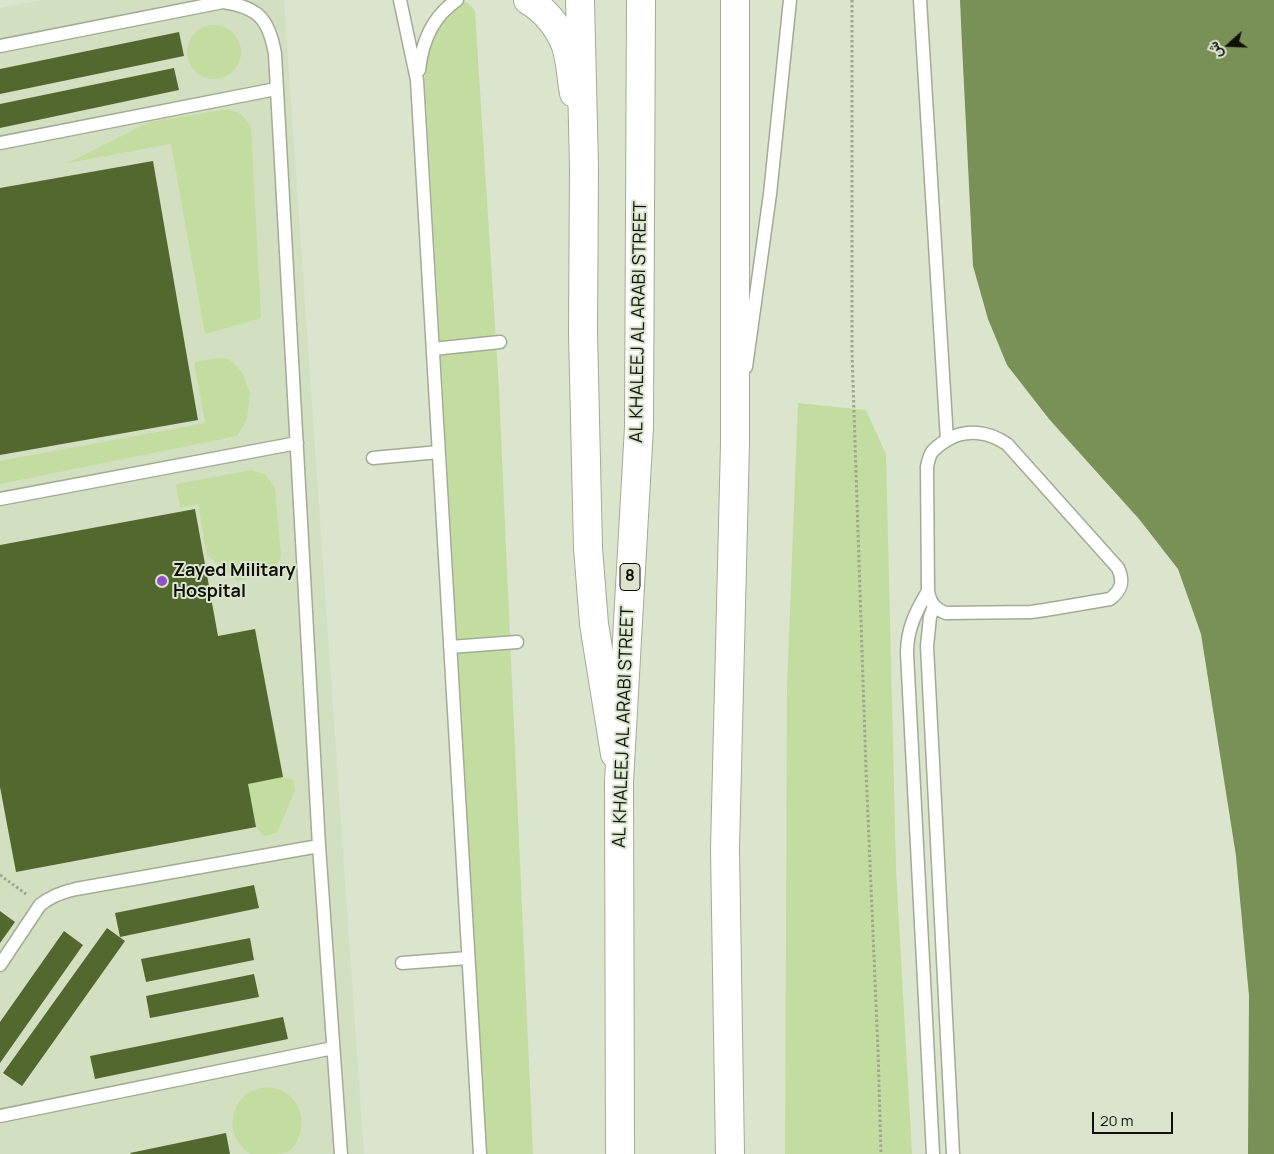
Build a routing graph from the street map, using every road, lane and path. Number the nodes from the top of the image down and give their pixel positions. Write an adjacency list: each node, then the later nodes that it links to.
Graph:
1 (400, 0): 11 (lane)
2 (457, 0): 11 (lane)
3 (528, 0): 14 (main road)
4 (580, 0): 14 (main road)
5 (641, 0): 27 (main road, AL KHALEEJ AL ARABI STREET / 8)
6 (735, 0): 19 (main road)
7 (790, 0): 19 (lane)
8 (852, 0): 40 (path)
9 (920, 0): 17 (lane)
10 (0, 46): 12 (lane)
11 (417, 80): 16 (lane)
12 (276, 88): 13 (lane); 18 (lane)
13 (0, 143)
14 (584, 166): 27 (main road)
15 (500, 342): 16 (lane)
16 (433, 348): 20 (lane)
17 (947, 440): 23 (lane); 24 (lane)
18 (297, 443): 22 (lane); 28 (lane)
19 (735, 444): 39 (main road)
20 (439, 452): 21 (lane); 26 (lane)
21 (373, 458)
22 (0, 499)
23 (928, 591): 24 (lane); 41 (lane)
24 (934, 606): 42 (lane)
25 (517, 642): 26 (lane)
26 (450, 647): 31 (lane)
27 (619, 781): 38 (main road, AL KHALEEJ AL ARABI STREET / 8)
28 (319, 846): 30 (lane); 34 (lane)
29 (0, 875): 30 (path)
30 (40, 905): 33 (lane)
31 (468, 958): 32 (lane); 37 (lane)
32 (402, 963)
33 (0, 965)
34 (333, 1048): 35 (lane); 36 (lane)
35 (0, 1116)
36 (341, 1154)
37 (480, 1154)
38 (620, 1154)
39 (730, 1154)
40 (881, 1154)
41 (933, 1154)
42 (953, 1154)

